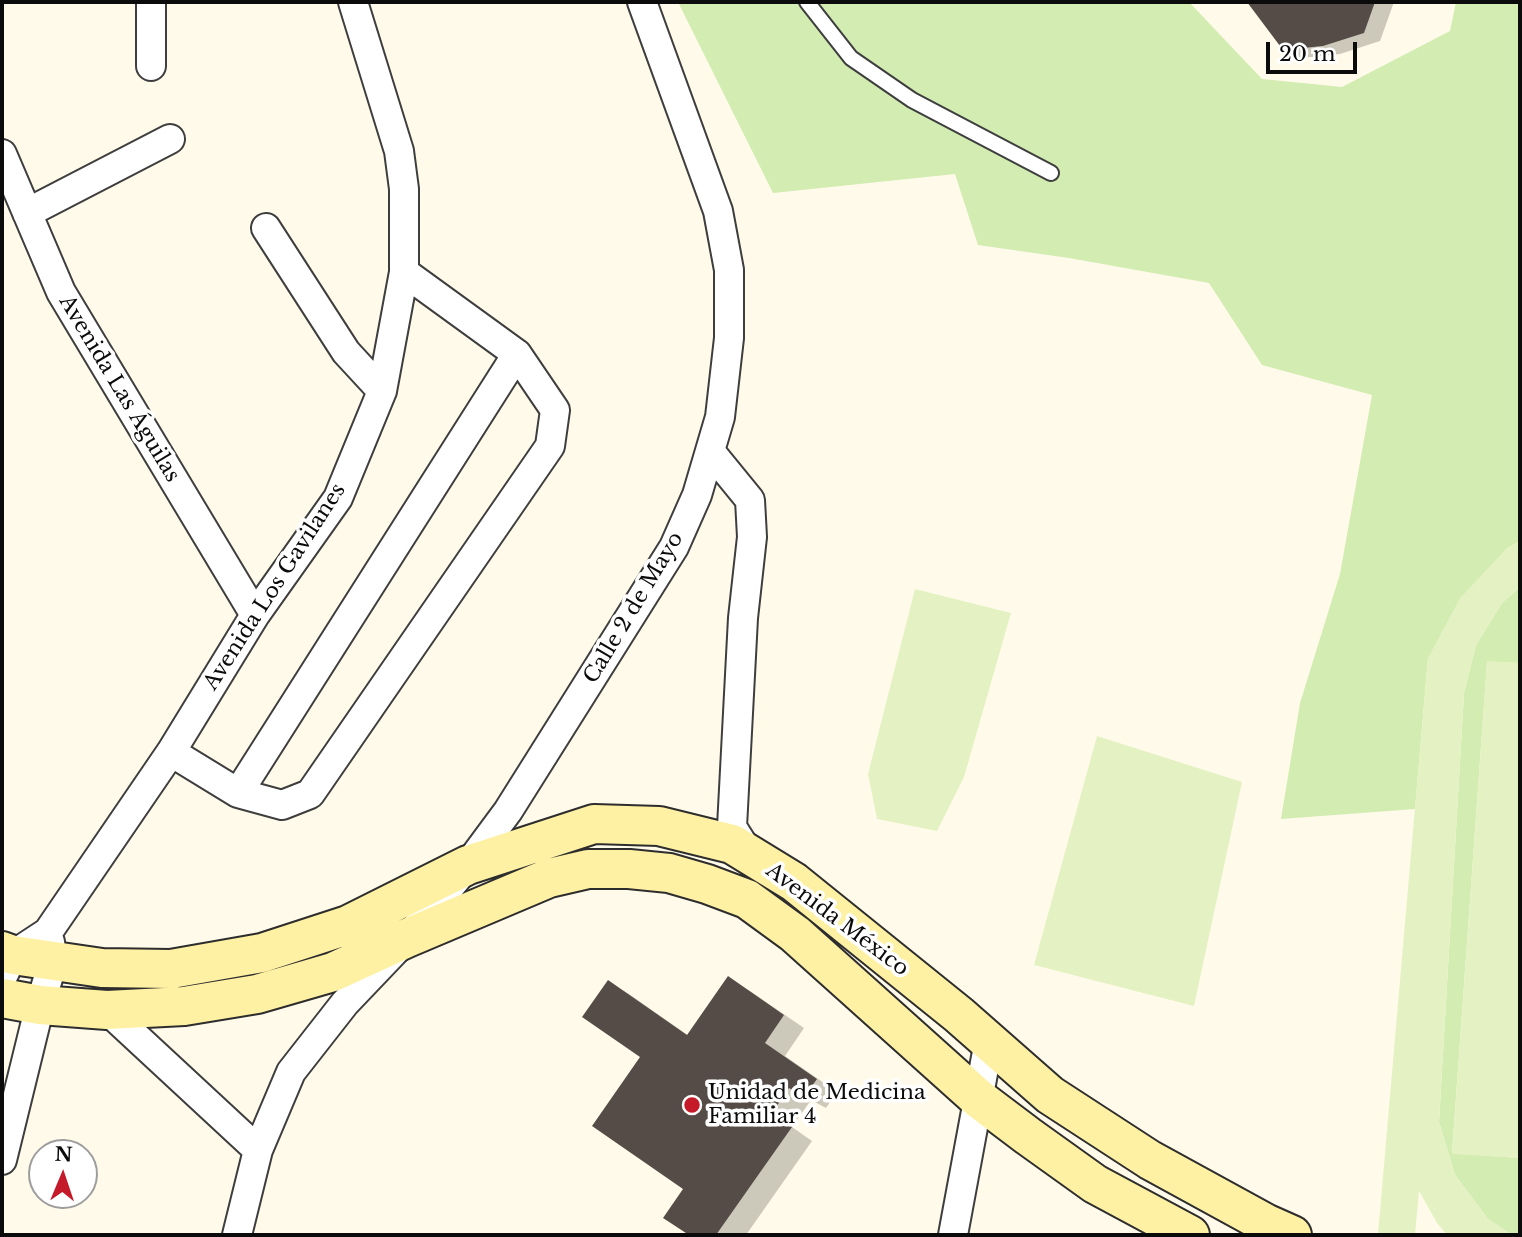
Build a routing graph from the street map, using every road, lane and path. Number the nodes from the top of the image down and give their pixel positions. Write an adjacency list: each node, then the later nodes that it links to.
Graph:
1 (150, 2): 5 (street)
2 (353, 2): 11 (street, Avenida Los Gavilanes)
3 (642, 2): 14 (street, Calle 2 de Mayo)
4 (807, 2): 8 (lane)
5 (151, 66)
6 (170, 139): 9 (street)
7 (2, 154): 9 (street, Avenida Las Águilas)
8 (1051, 173)
9 (27, 213): 15 (street, Avenida Las Águilas)
10 (267, 228): 13 (street)
11 (404, 272): 12 (street); 13 (street, Avenida Los Gavilanes)
12 (517, 354): 17 (street); 17 (street)
13 (382, 391): 15 (street, Avenida Los Gavilanes)
14 (709, 451): 18 (street); 19 (street, Calle 2 de Mayo)
15 (255, 615): 16 (street, Avenida Los Gavilanes)
16 (171, 752): 17 (street); 21 (street, Avenida Los Gavilanes)
17 (238, 793)
18 (749, 854): 19 (street, Avenida México); 26 (street, Avenida México)
19 (468, 865): 20 (street, Calle 2 de Mayo); 21 (street, Avenida México)
20 (407, 938): 25 (street, Avenida México); 27 (street, Avenida México); 28 (street, Calle 2 de Mayo)
21 (51, 947): 22 (street, Avenida México); 24 (street, Avenida Los Gavilanes)
22 (5, 961)
23 (2, 998): 24 (street, Avenida México)
24 (40, 1005): 25 (street, Avenida México); 29 (street, Avenida Los Gavilanes)
25 (107, 1010): 28 (street)
26 (989, 1041): 27 (street); 33 (street, Avenida México)
27 (978, 1098): 31 (street); 32 (street, Avenida México)
28 (258, 1150): 30 (street, Calle 2 de Mayo)
29 (2, 1160)
30 (237, 1235)
31 (953, 1235)
32 (1190, 1235)
33 (1292, 1235)

